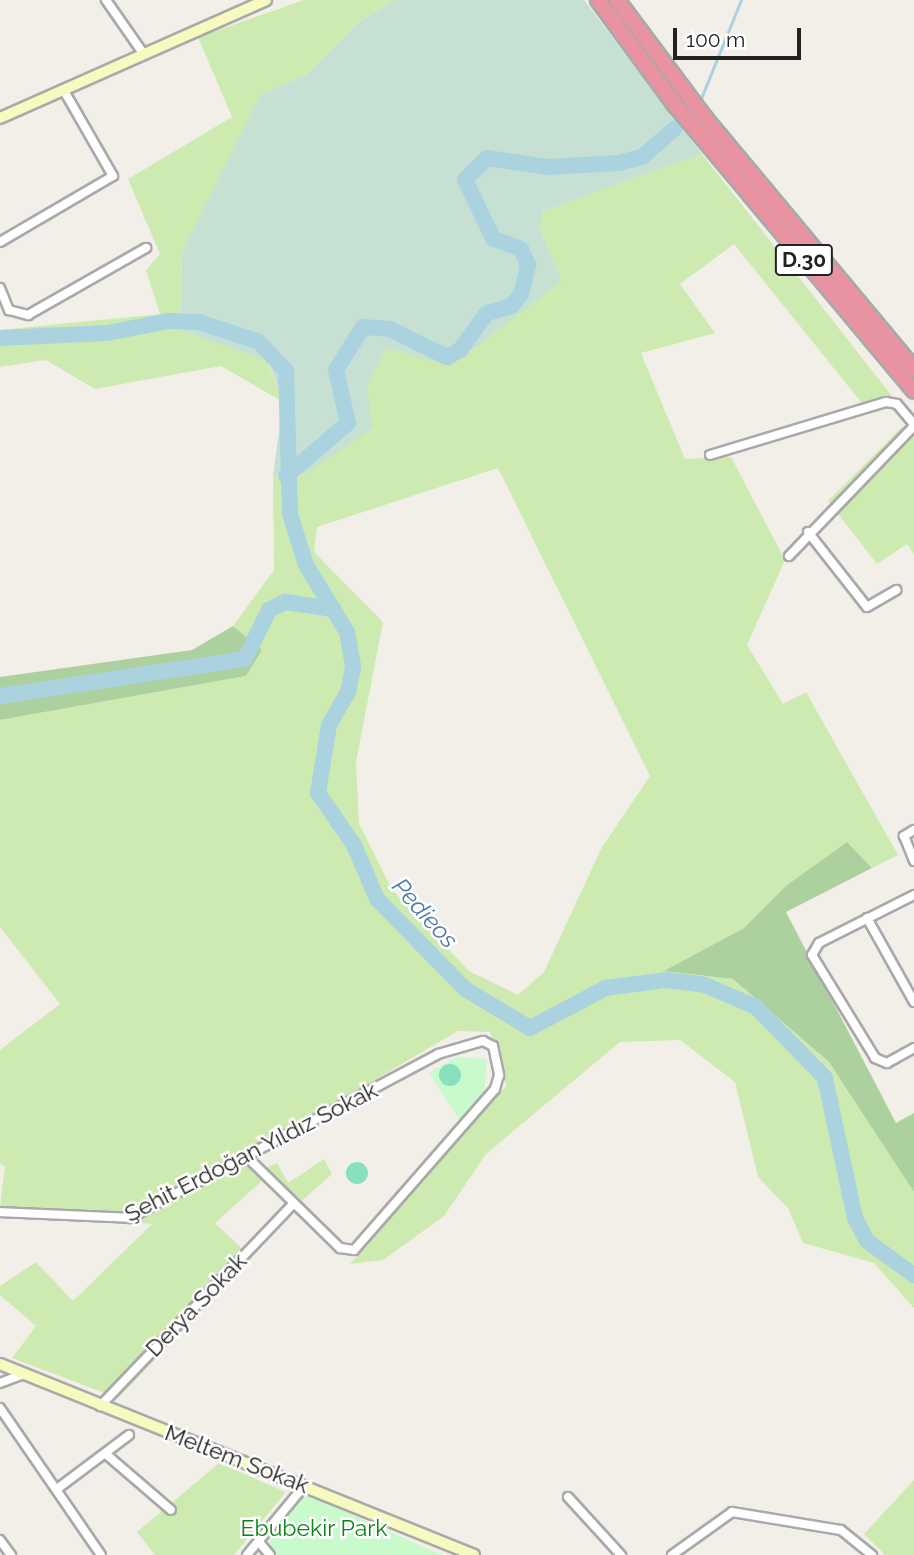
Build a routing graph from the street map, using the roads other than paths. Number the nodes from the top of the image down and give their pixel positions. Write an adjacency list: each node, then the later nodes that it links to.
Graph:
1 (106, 0): 5 (street)
2 (266, 0): 5 (main road)
3 (598, 0): 8 (highway, D.30)
4 (617, 0): 8 (highway, D.30)
5 (143, 53): 6 (main road)
6 (63, 89): 7 (main road); 9 (street)
7 (0, 118)
8 (699, 123): 12 (highway, D.30); 13 (highway, D.30)
9 (0, 242)
10 (146, 248): 11 (street)
11 (0, 288)
12 (914, 369)
13 (914, 391)
14 (914, 425): 15 (street); 16 (street)
15 (710, 456)
16 (808, 531): 17 (street); 18 (street)
17 (789, 556)
18 (896, 590)
19 (914, 830): 20 (street)
20 (914, 861)
21 (914, 895): 22 (street)
22 (867, 918): 23 (street); 24 (street)
23 (914, 1002)
24 (914, 1048)
25 (247, 1157): 26 (street); 26 (street, Şehit Erdoğan Yıldız Sokak); 27 (street, Şehit Erdoğan Yıldız Sokak)
26 (293, 1204): 31 (street, Derya Sokak)
27 (0, 1212)
28 (0, 1364): 29 (main road, Meltem Sokak)
29 (21, 1375): 30 (street); 31 (main road, Meltem Sokak)
30 (0, 1383)
31 (100, 1406): 35 (main road, Meltem Sokak)
32 (0, 1408): 36 (street)
33 (129, 1435): 34 (street)
34 (107, 1455): 36 (street); 38 (street)
35 (305, 1485): 40 (street); 45 (main road, Meltem Sokak)
36 (57, 1489): 42 (street)
37 (568, 1497): 46 (street)
38 (171, 1510)
39 (0, 1539): 41 (street)
40 (259, 1542): 43 (street); 44 (street)
41 (11, 1555)
42 (101, 1555)
43 (247, 1555)
44 (270, 1555)
45 (474, 1555)
46 (621, 1555)
47 (672, 1555): 48 (street)
48 (873, 1555)

